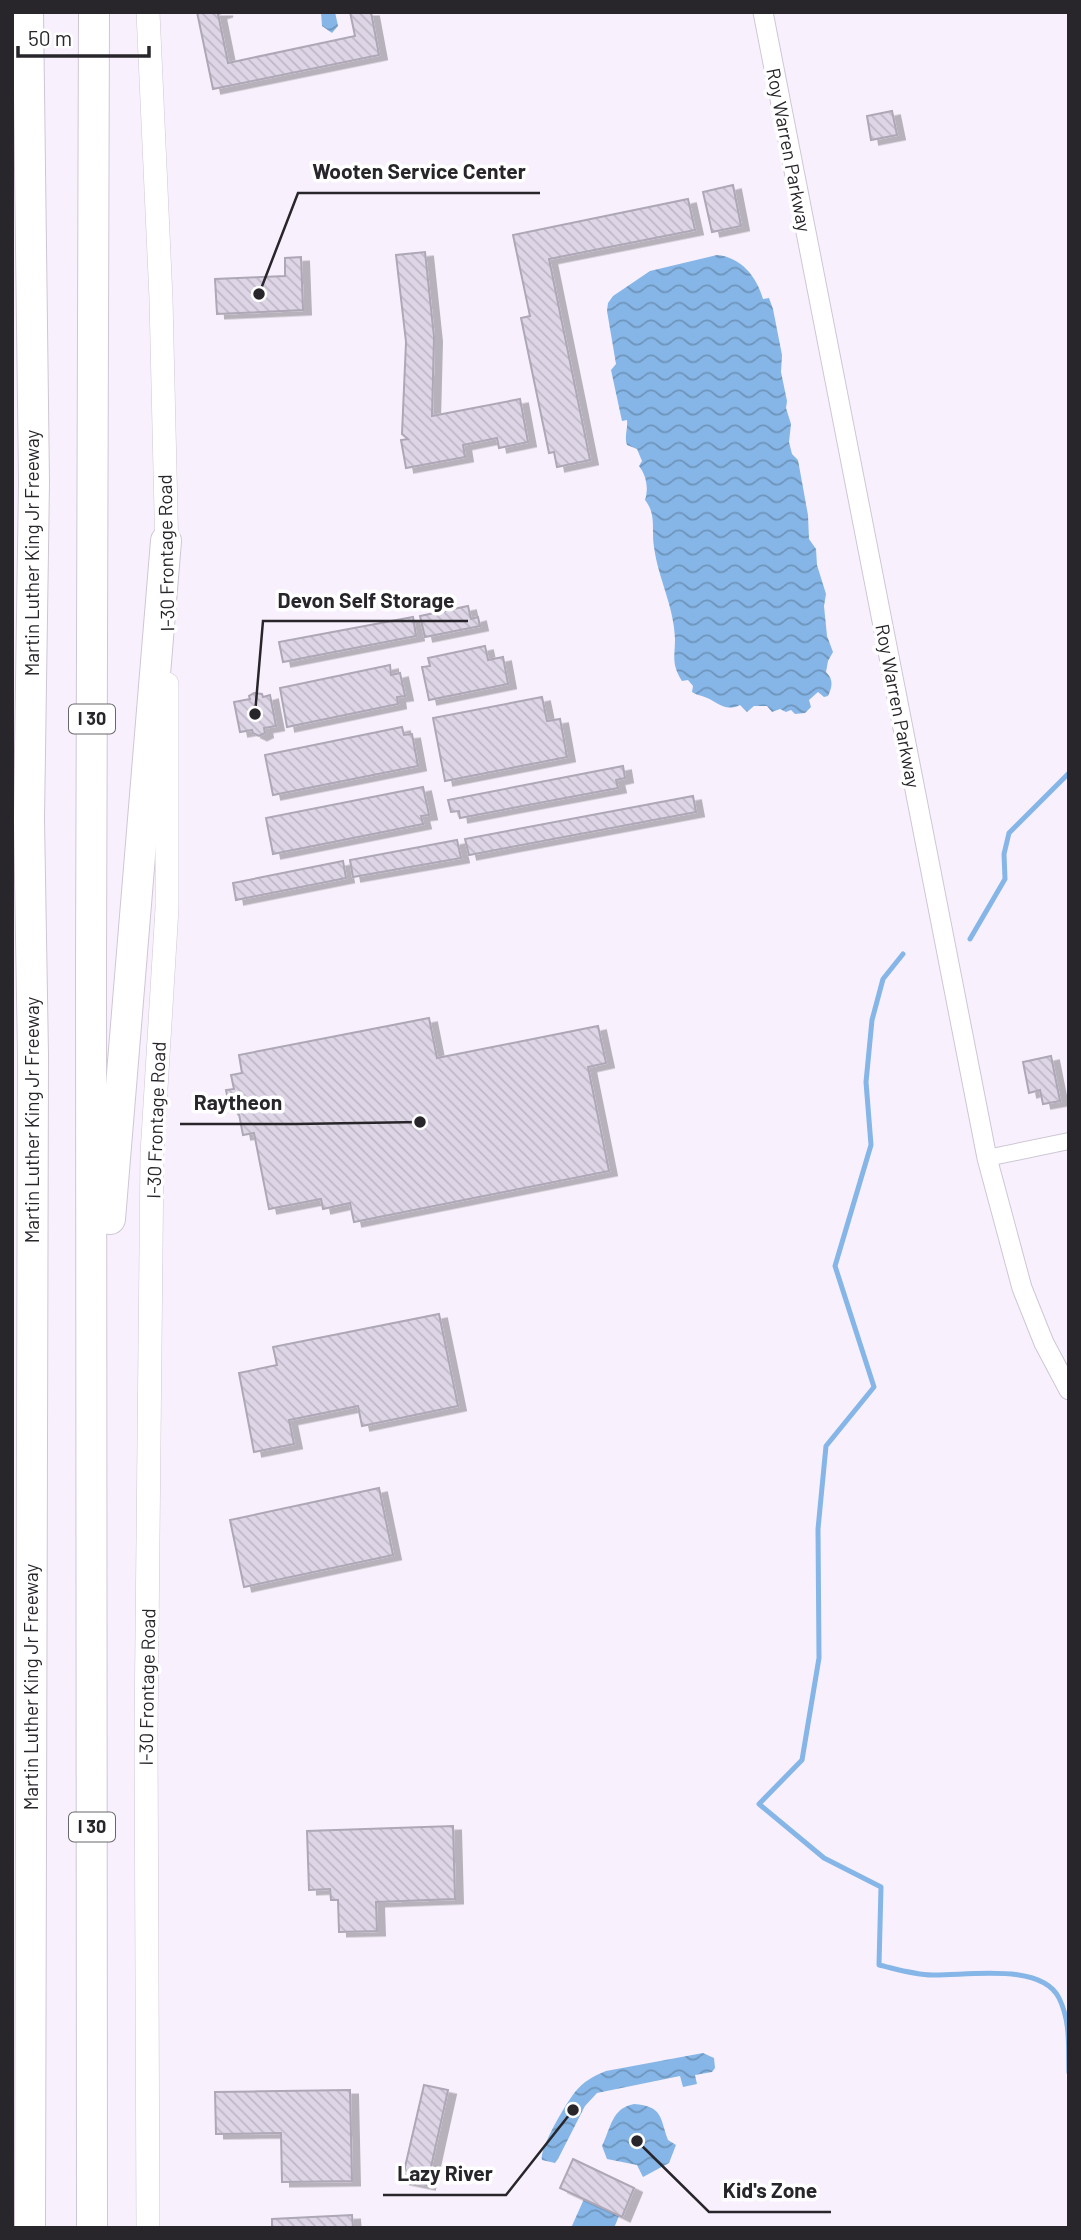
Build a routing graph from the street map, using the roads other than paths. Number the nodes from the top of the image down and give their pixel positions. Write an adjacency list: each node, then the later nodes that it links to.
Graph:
1 (27, 12): 7 (highway, Martin Luther King Jr Freeway)
2 (94, 12): 10 (highway, I 30)
3 (148, 12): 5 (main road, I-30 Frontage Road)
4 (762, 12): 8 (street, Roy Warren Parkway)
5 (166, 541): 10 (highway); 14 (main road, I-30 Frontage Road)
6 (1069, 1142): 8 (street)
7 (33, 1158): 11 (highway); 12 (highway, Martin Luther King Jr Freeway)
8 (987, 1158): 9 (street, Roy Warren Parkway)
9 (1069, 1390)
10 (92, 1425): 13 (highway, I 30)
11 (12, 1453)
12 (30, 2228)
13 (92, 2228)
14 (148, 2228)

